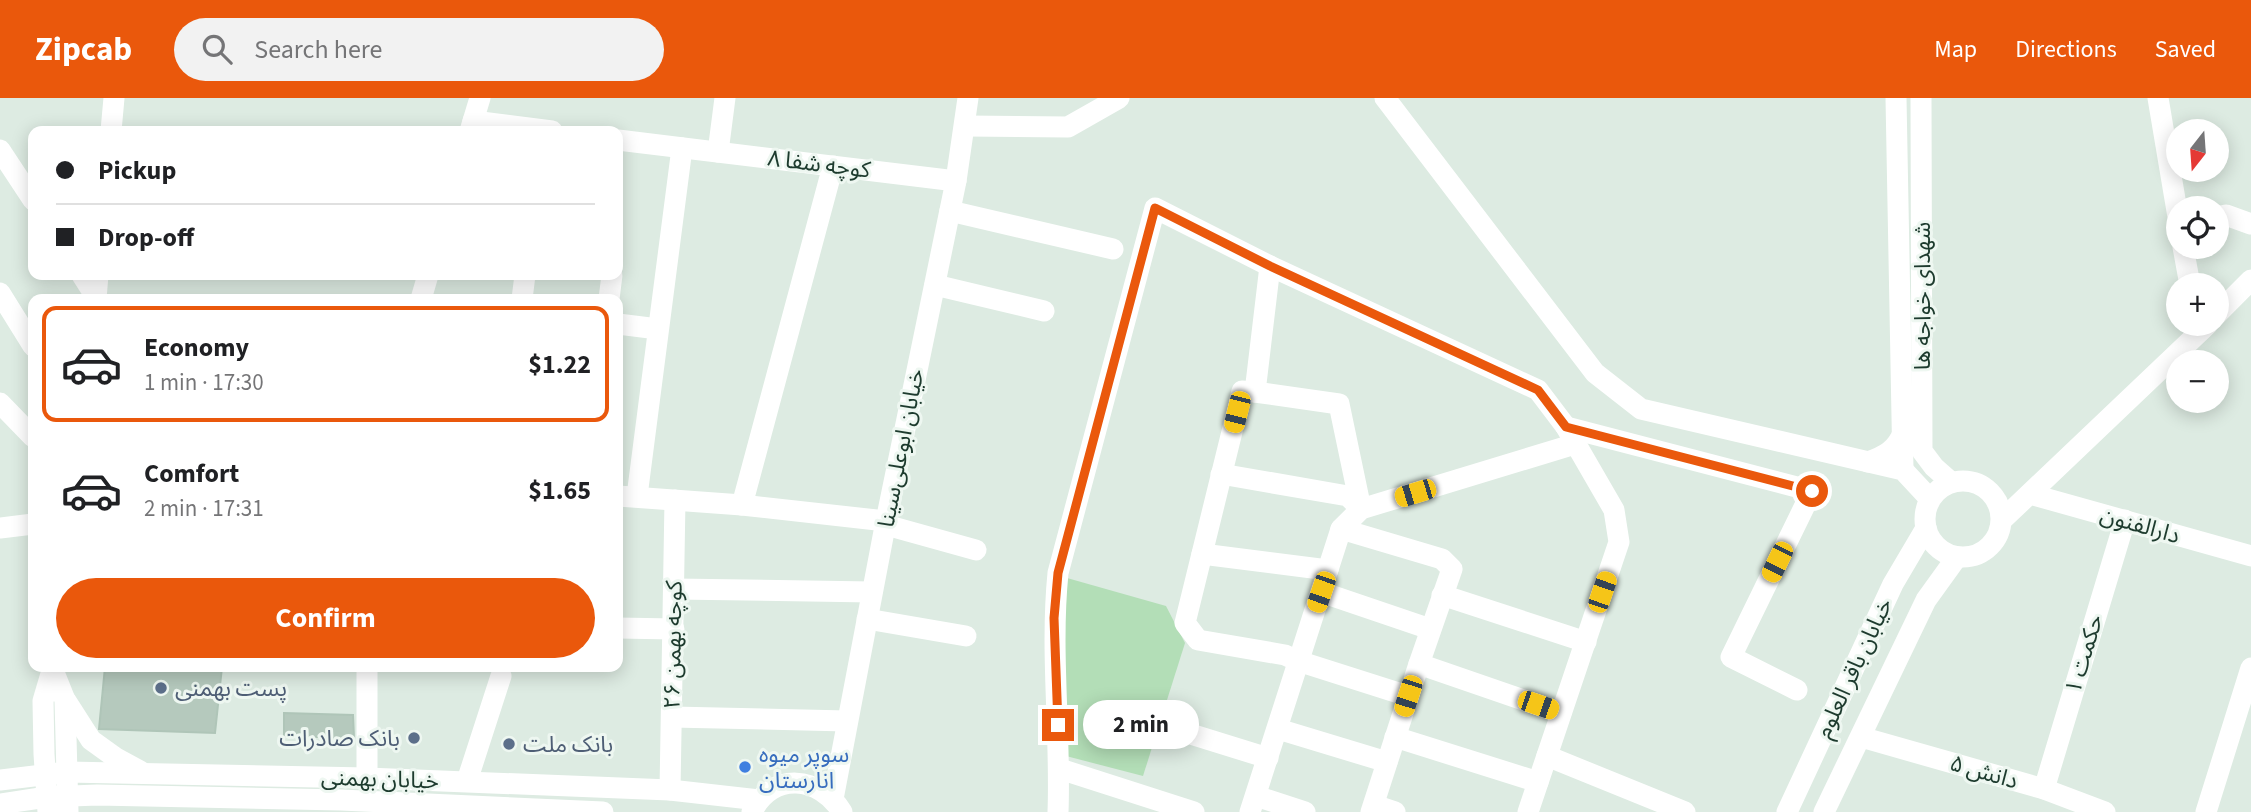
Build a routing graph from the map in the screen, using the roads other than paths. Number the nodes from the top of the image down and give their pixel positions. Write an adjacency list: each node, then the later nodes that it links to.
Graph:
1 (114, 98): 10 (street)
2 (480, 98): 11 (street)
3 (725, 98): 16 (street)
4 (968, 98): 12 (street, خیابان ابوعلی‌سینا)
5 (1119, 98): 12 (street)
6 (1385, 98): 40 (street)
7 (1896, 98): 38 (street, شهدای خواجه ها)
8 (1921, 98): 43 (street, شهدای خواجه ها)
9 (2158, 98): 20 (street)
10 (111, 126)
11 (471, 126)
12 (966, 126): 18 (street, خیابان ابوعلی‌سینا)
13 (623, 141): 14 (street, کوچه شفا ۸)
14 (682, 148): 16 (street, کوچه شفا ۸); 32 (street)
15 (0, 149): 19 (street)
16 (718, 152): 17 (street, کوچه شفا ۸)
17 (833, 166): 18 (street, کوچه شفا ۸); 48 (street)
18 (956, 181): 21 (street, خیابان ابوعلی‌سینا)
19 (28, 192)
20 (2174, 196)
21 (950, 211): 24 (street); 27 (street, خیابان ابوعلی‌سینا)
22 (2229, 216): 23 (street)
23 (2251, 224)
24 (1113, 249)
25 (1270, 266): 35 (street); 39 (street); 92 (street)
26 (2251, 281): 29 (street)
27 (935, 285): 30 (street); 52 (street, خیابان ابوعلی‌سینا)
28 (0, 293): 34 (street)
29 (2229, 302)
30 (1044, 311)
31 (623, 325): 32 (street)
32 (658, 329): 45 (street)
33 (2188, 336): 44 (street)
34 (28, 338)
35 (1255, 391): 42 (street); 49 (street)
36 (0, 403): 37 (street)
37 (28, 432)
38 (1903, 433): 40 (street); 41 (street, شهدای خواجه ها)
39 (1570, 435): 49 (street); 71 (street); 79 (street)
40 (1868, 462): 41 (street)
41 (1903, 470): 46 (street)
42 (1222, 474): 49 (street); 58 (street)
43 (1951, 482): 46 (street); 50 (street)
44 (2030, 494): 50 (street); 51 (street, دارالفنون)
45 (627, 496): 47 (street)
46 (1930, 499): 54 (street)
47 (675, 500): 48 (street); 62 (street, کوچه بهمن ۲۶)
48 (742, 505): 52 (street)
49 (1361, 509): 56 (street)
50 (2002, 520): 59 (street)
51 (2125, 520): 60 (street, دارالفنون); 100 (street, حکمت ۱)
52 (886, 523): 57 (street); 63 (street, خیابان ابوعلی‌سینا)
53 (28, 525): 55 (street)
54 (1926, 527): 59 (street); 115 (street, خیابان باقر العلوم)
55 (0, 528)
56 (1341, 528): 61 (street); 65 (street)
57 (976, 550)
58 (1202, 554): 61 (street); 72 (street)
59 (1957, 556): 88 (street, خیابان باقر العلوم)
60 (2251, 556)
61 (1328, 570): 64 (street)
62 (675, 589): 63 (street); 68 (street, کوچه بهمن ۲۶)
63 (872, 592): 66 (street, خیابان ابوعلی‌سینا)
64 (1321, 592): 69 (street); 72 (street)
65 (1442, 595): 69 (street); 71 (street)
66 (867, 619): 70 (street); 84 (street, خیابان ابوعلی‌سینا)
67 (623, 628): 68 (street)
68 (674, 629): 83 (street, کوچه بهمن ۲۶)
69 (1430, 629): 73 (street)
70 (966, 636)
71 (1586, 642): 82 (street)
72 (1298, 661): 80 (street); 86 (street)
73 (1419, 664): 80 (street); 82 (street)
74 (2251, 668): 118 (street)
75 (52, 672): 94 (street)
76 (54, 672): 81 (street)
77 (367, 672): 96 (street)
78 (501, 676): 98 (street)
79 (1797, 690)
80 (1408, 696): 87 (street)
81 (65, 700): 93 (street); 95 (street)
82 (1562, 713): 89 (street)
83 (672, 718): 84 (street); 101 (street, کوچه بهمن ۲۶)
84 (847, 721): 105 (street, خیابان ابوعلی‌سینا)
85 (1168, 727): 90 (street)
86 (1279, 729): 90 (street); 91 (street)
87 (1395, 737): 91 (street); 99 (street)
88 (1861, 737): 100 (street, دانش ۵); 116 (street, خیابان باقر العلوم)
89 (1547, 756): 99 (street); 114 (street)
90 (1269, 758): 104 (street)
91 (1387, 762): 107 (street)
92 (1060, 769): 109 (street); 110 (street)
93 (67, 772): 94 (street, خیابان بهمنی); 95 (street, خیابان بهمنی); 103 (street)
94 (45, 774): 97 (street, خیابان بهمنی); 103 (street)
95 (145, 774): 96 (street, خیابان بهمنی)
96 (367, 778): 98 (street, خیابان بهمنی)
97 (0, 780)
98 (467, 781): 101 (street, خیابان بهمنی)
99 (1538, 782): 113 (street)
100 (2044, 789): 117 (street, دانش ۵)
101 (670, 790): 106 (street, خیابان بهمنی)
102 (0, 804): 103 (street, خیابان بهمنی)
103 (58, 804): 108 (street, خیابان بهمنی)
104 (1253, 804): 111 (street)
105 (837, 805): 106 (street)
106 (756, 806)
107 (1373, 808): 112 (street)
108 (597, 812)
109 (1058, 812)
110 (1194, 812)
111 (1305, 812)
112 (1395, 812)
113 (1528, 812)
114 (1685, 812)
115 (1787, 812)
116 (1824, 812)
117 (2105, 812)
118 (2206, 812)

